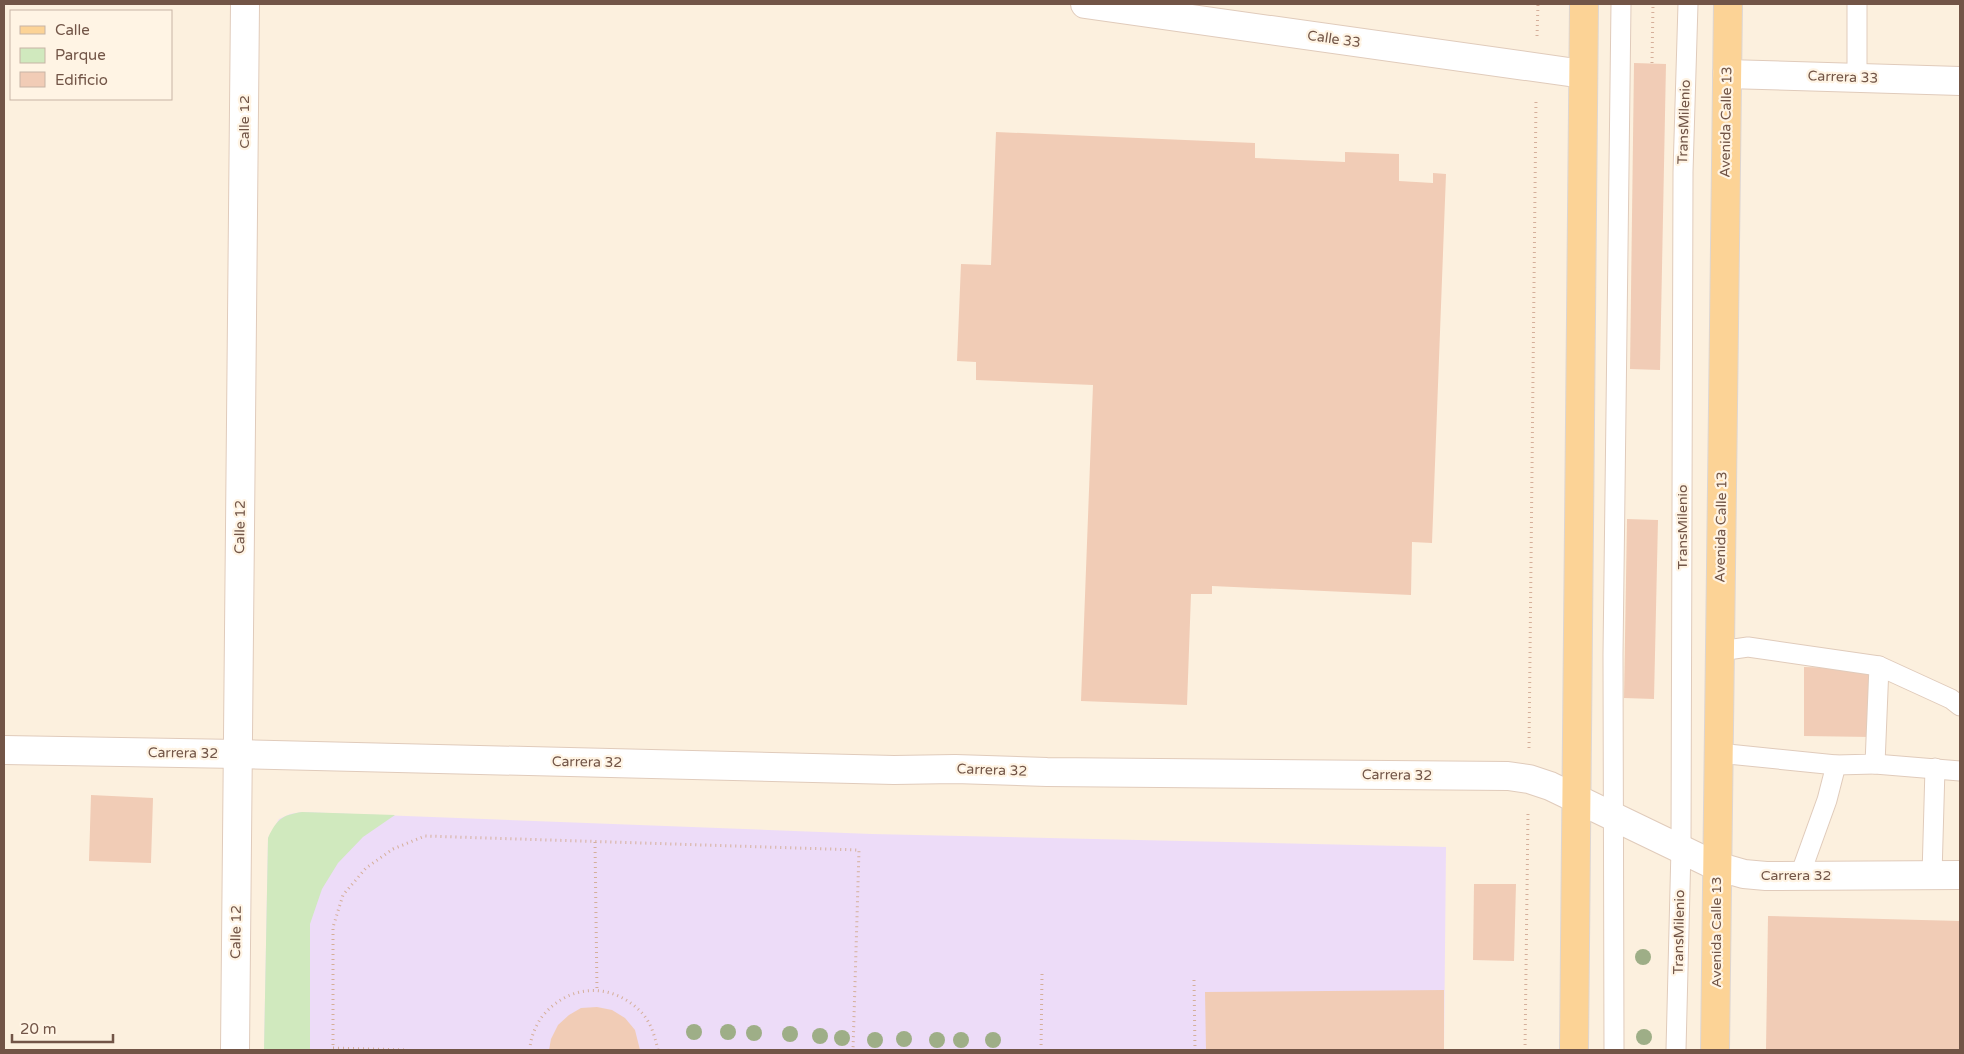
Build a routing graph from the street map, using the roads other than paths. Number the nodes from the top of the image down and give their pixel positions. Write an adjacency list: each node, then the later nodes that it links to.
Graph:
1 (245, 4): 17 (street, Calle 12)
2 (1086, 4): 8 (street, Calle 33)
3 (1584, 4): 8 (main road)
4 (1621, 4): 23 (lane)
5 (1688, 4): 24 (lane, TransMilenio)
6 (1728, 4): 9 (main road, Avenida Calle 13)
7 (1857, 4): 10 (lane)
8 (1583, 74): 22 (main road)
9 (1726, 74): 10 (street, Carrera 33); 12 (main road, Avenida Calle 13)
10 (1857, 78): 11 (street, Carrera 33)
11 (1960, 80)
12 (1720, 651): 13 (lane); 16 (main road, Avenida Calle 13)
13 (1879, 666): 14 (lane); 18 (lane)
14 (1960, 706)
15 (4, 750): 17 (street, Carrera 32)
16 (1718, 753): 19 (lane); 25 (main road, Avenida Calle 13)
17 (238, 754): 22 (street, Carrera 32); 29 (street, Calle 12)
18 (1876, 764): 19 (lane); 20 (lane)
19 (1836, 765): 28 (lane)
20 (1935, 768): 21 (lane); 26 (lane)
21 (1960, 771)
22 (1576, 798): 23 (street, Carrera 32); 30 (main road)
23 (1613, 816): 24 (street, Carrera 32); 31 (lane)
24 (1681, 848): 25 (street, Carrera 32); 32 (lane, TransMilenio)
25 (1716, 866): 28 (street, Carrera 32); 33 (main road, Avenida Calle 13)
26 (1932, 875): 27 (street, Carrera 32); 28 (street, Carrera 32)
27 (1960, 875)
28 (1800, 876)
29 (235, 1050)
30 (1574, 1050)
31 (1614, 1050)
32 (1676, 1050)
33 (1715, 1050)

